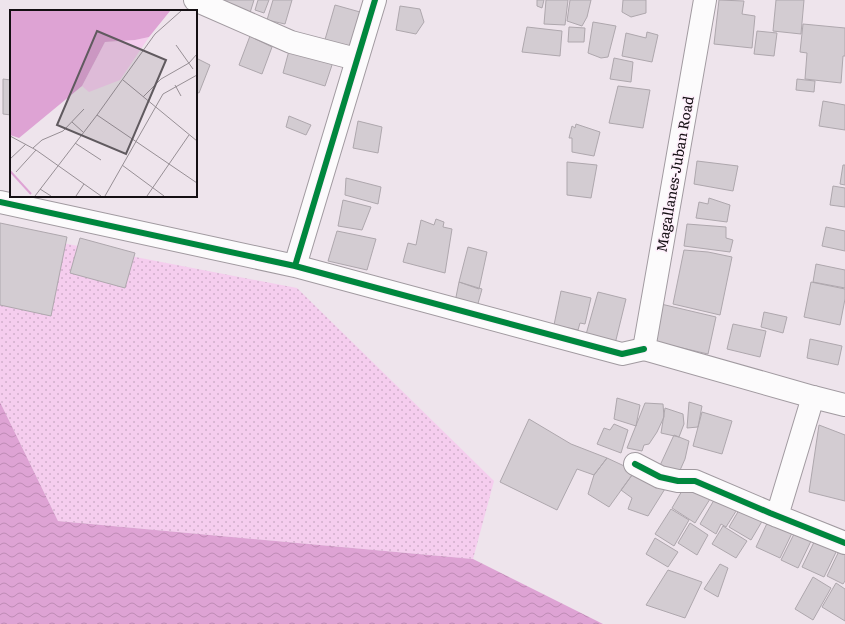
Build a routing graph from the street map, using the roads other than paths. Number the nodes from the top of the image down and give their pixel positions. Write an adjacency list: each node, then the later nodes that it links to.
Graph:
1 (195, 0): 4 (street)
2 (375, 0): 4 (street)
3 (705, 0): 7 (street, Magallanes-Juban Road)
4 (356, 59): 6 (street)
5 (0, 202): 6 (street)
6 (295, 266): 7 (street)
7 (644, 349): 8 (street)
8 (813, 397): 9 (street); 11 (street)
9 (845, 405)
10 (636, 464): 11 (street)
11 (777, 516): 12 (street)
12 (845, 543)

